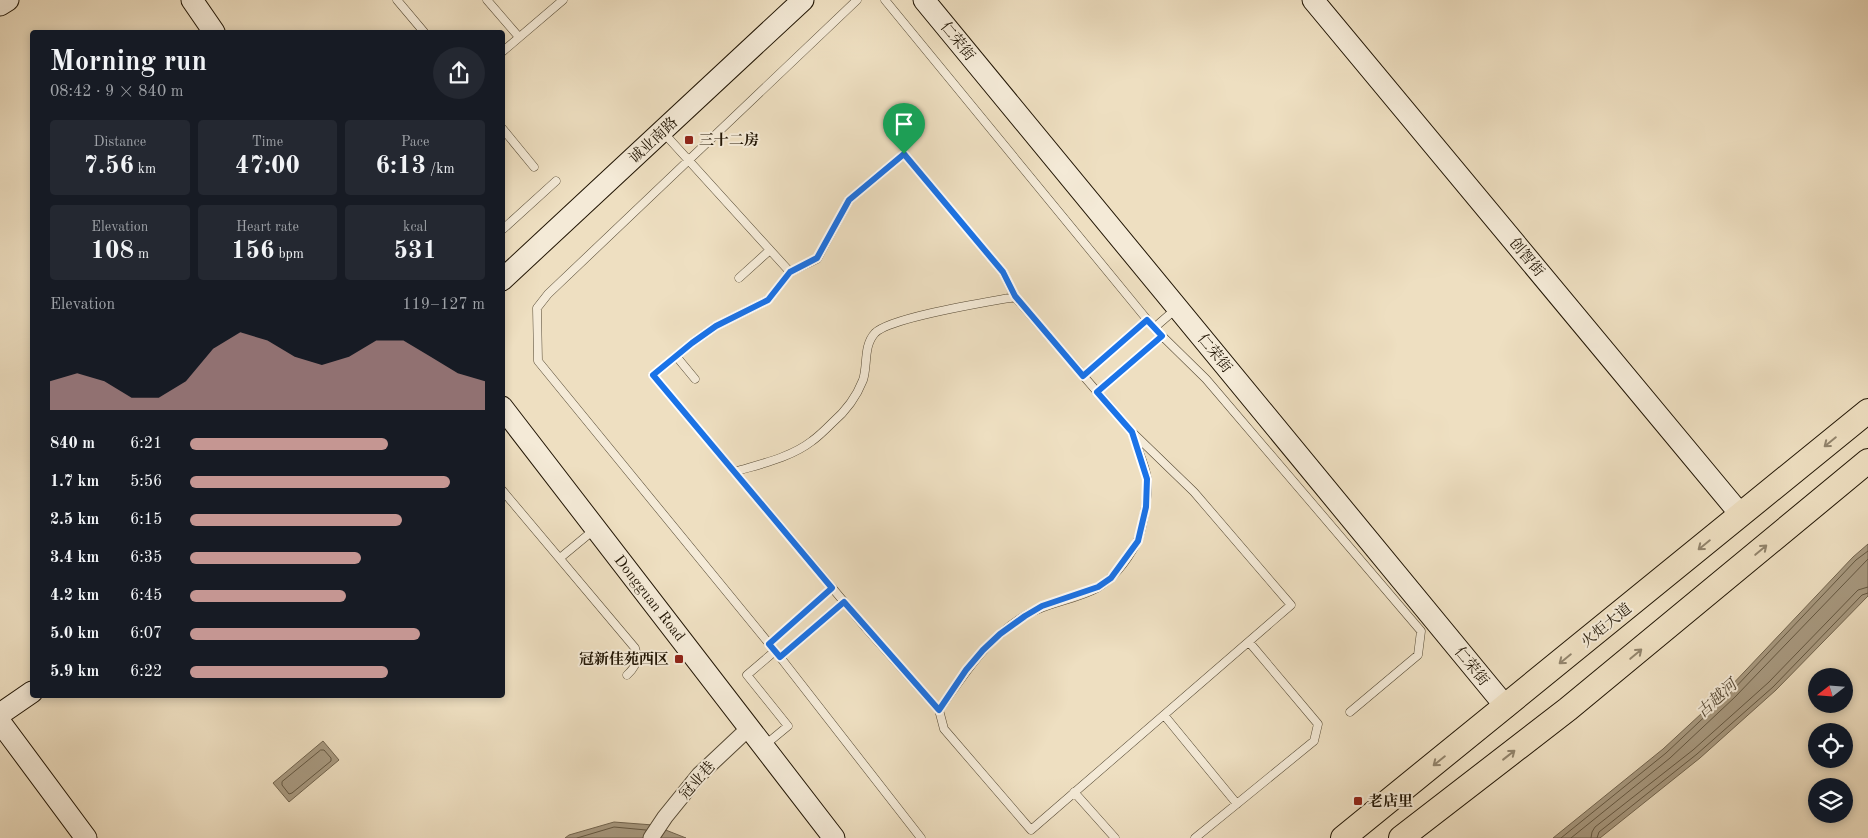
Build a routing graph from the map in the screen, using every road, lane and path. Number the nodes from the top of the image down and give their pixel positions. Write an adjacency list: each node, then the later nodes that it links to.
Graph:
1 (8, 0): 11 (street)
2 (192, 0): 12 (street)
3 (397, 0): 13 (lane)
4 (487, 0): 14 (lane)
5 (562, 0): 14 (lane)
6 (803, 0): 16 (street, 诚业南路)
7 (857, 0): 18 (lane)
8 (885, 0): 28 (lane)
9 (924, 0): 27 (street, 仁荣街)
10 (1313, 0): 41 (street, 创智街)
11 (0, 5)
12 (213, 30)
13 (420, 30)
14 (519, 37): 15 (lane)
15 (505, 49)
16 (662, 131): 18 (lane); 24 (street, 诚业南路)
17 (505, 132): 19 (lane)
18 (689, 159): 22 (lane); 47 (lane)
19 (534, 167)
20 (556, 181): 21 (lane)
21 (505, 227)
22 (770, 250): 23 (lane); 25 (lane)
23 (790, 272): 26 (lane); 31 (lane)
24 (505, 277)
25 (739, 278)
26 (1015, 296): 32 (lane); 39 (lane)
27 (1177, 308): 29 (lane); 51 (street, 仁荣街)
28 (1147, 320): 29 (lane); 32 (lane)
29 (1154, 328): 30 (lane)
30 (1162, 336): 34 (lane); 53 (lane)
31 (676, 356): 33 (lane); 39 (lane)
32 (1083, 376): 34 (lane)
33 (695, 379)
34 (1097, 392): 37 (lane)
35 (505, 411): 42 (street, Dongguan Road)
36 (1868, 411): 41 (main road, 火炬大道, one-way to 41)
37 (1132, 432): 46 (lane); 52 (lane)
38 (1868, 461): 68 (main road, one-way to 38)
39 (734, 472): 44 (lane)
40 (505, 494): 43 (lane)
41 (1741, 514): 51 (main road, 火炬大道, one-way to 51)
42 (596, 528): 43 (lane); 57 (street, Dongguan Road)
43 (560, 558): 49 (lane)
44 (832, 588): 45 (lane); 47 (lane)
45 (844, 602): 48 (lane); 52 (lane)
46 (1249, 642): 55 (lane); 60 (lane)
47 (769, 644): 48 (lane)
48 (777, 654): 58 (lane); 64 (lane)
49 (627, 675)
50 (30, 693): 54 (street)
51 (1506, 707): 67 (main road, 火炬大道, one-way to 67)
52 (939, 710): 59 (lane)
53 (1350, 712)
54 (0, 714)
55 (1164, 715): 59 (lane); 60 (lane)
56 (0, 722): 61 (street)
57 (749, 728): 58 (street, Dongguan Road); 62 (street, 冠业巷)
58 (763, 746): 63 (street, Dongguan Road)
59 (1074, 792): 65 (lane)
60 (1237, 804): 66 (lane)
61 (86, 838)
62 (651, 838)
63 (834, 838)
64 (920, 838)
65 (1115, 838)
66 (1194, 838)
67 (1343, 838)
68 (1401, 838)

